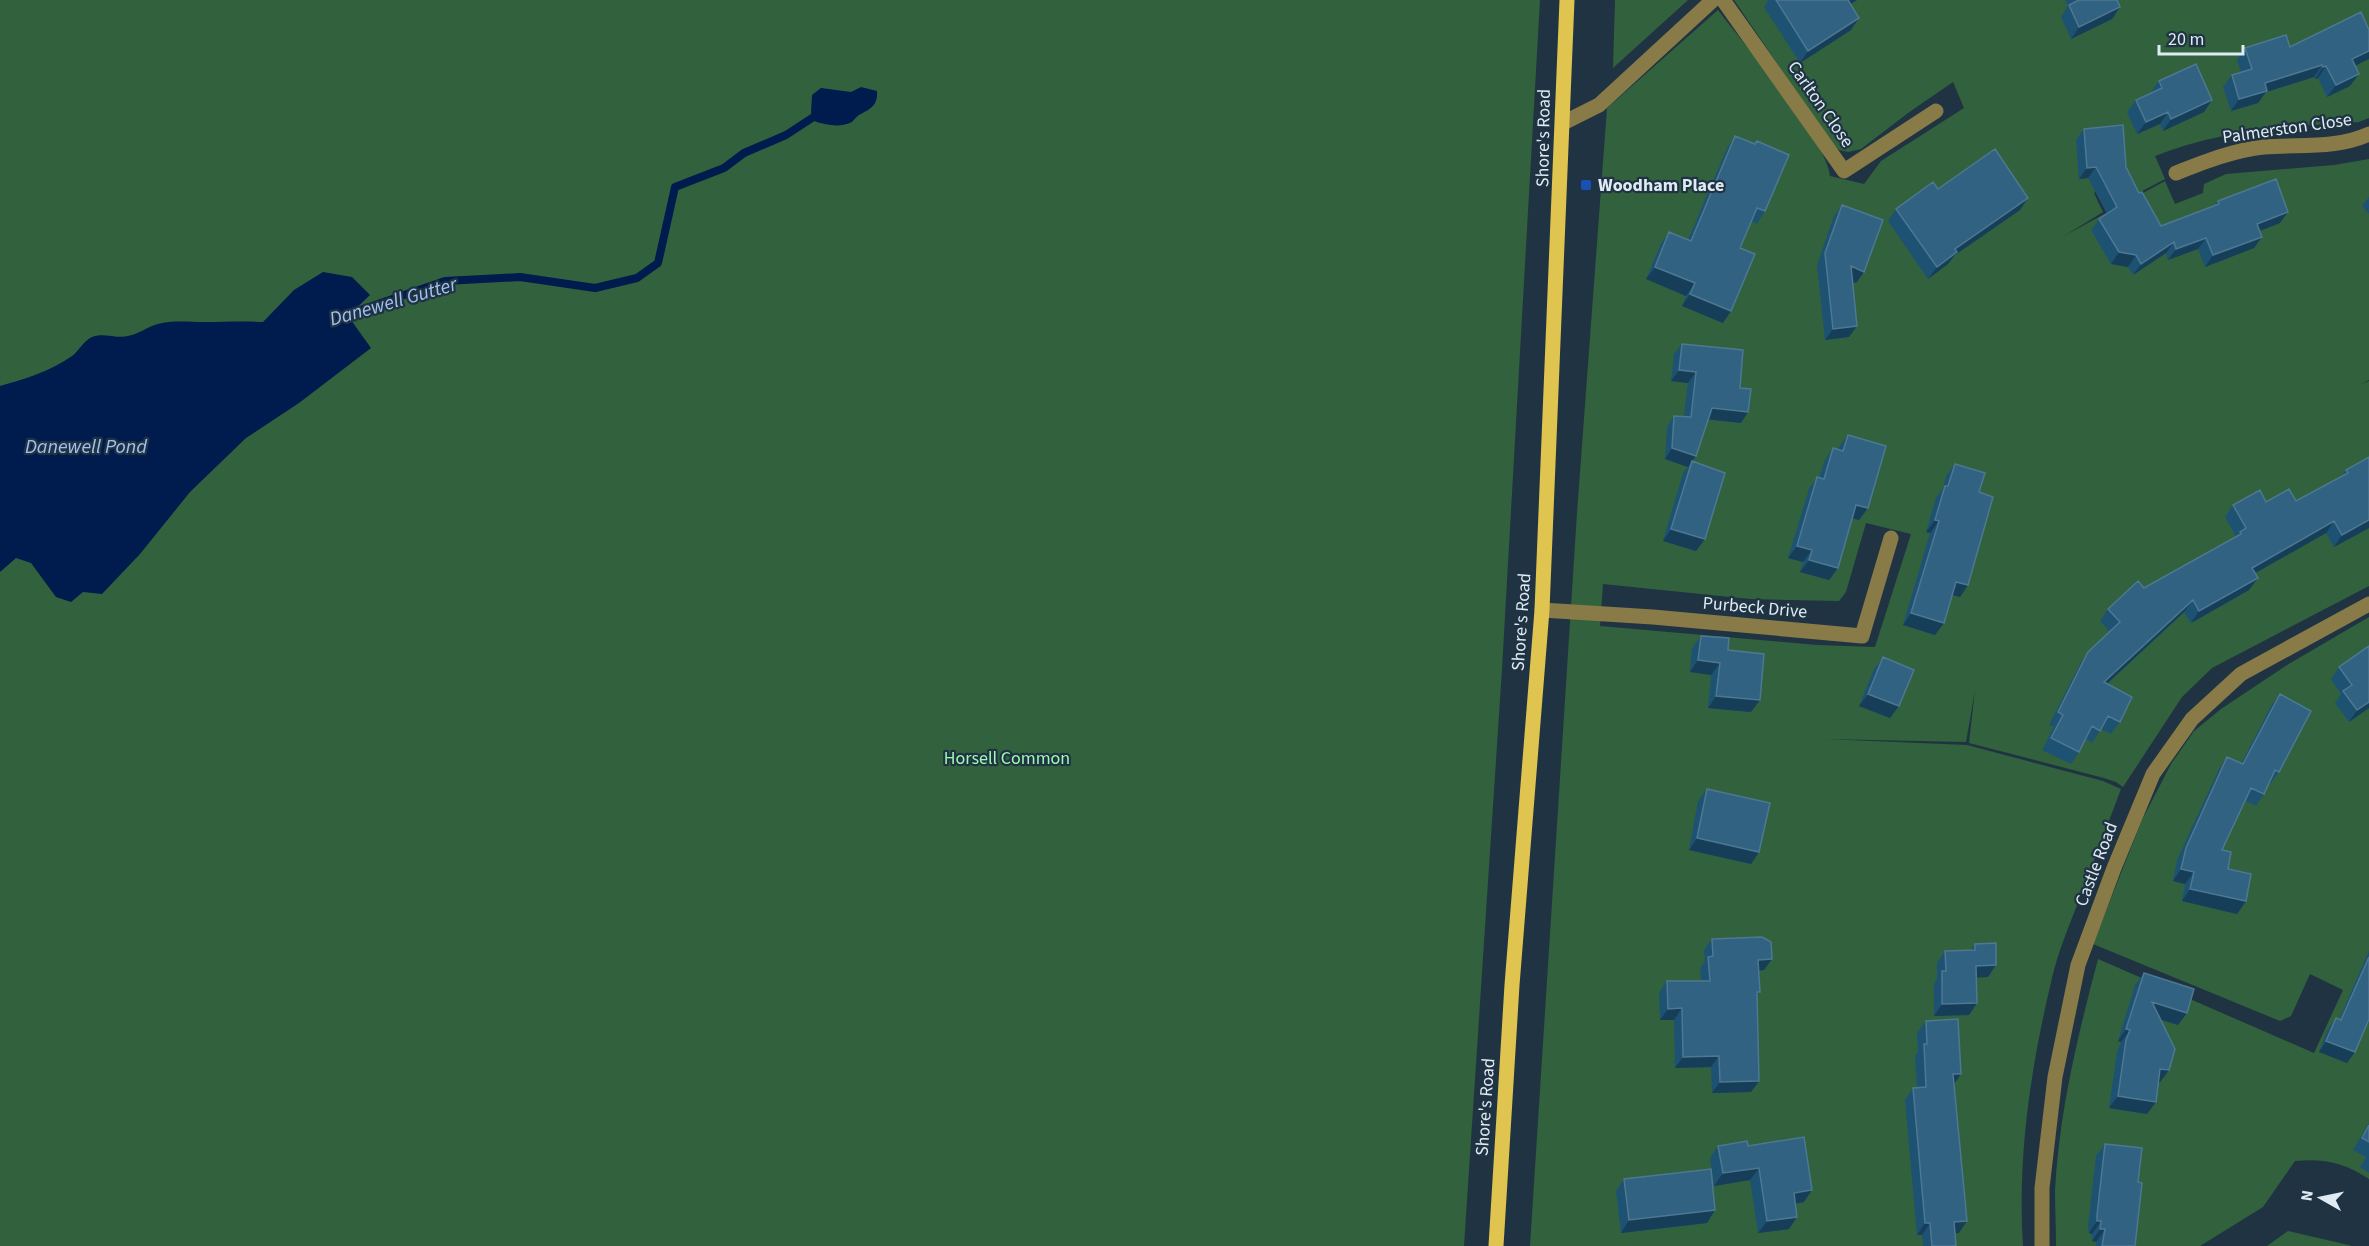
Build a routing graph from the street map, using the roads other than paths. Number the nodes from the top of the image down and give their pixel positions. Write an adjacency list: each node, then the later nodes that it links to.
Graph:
1 (1567, 0): 5 (main road, Shore's Road)
2 (1713, 0): 5 (street)
3 (1723, 0): 4 (street, Carlton Close)
4 (1936, 111)
5 (1563, 123): 10 (main road, Shore's Road)
6 (2369, 134): 7 (street, Palmerston Close)
7 (2176, 173)
8 (1891, 538): 10 (street, Purbeck Drive)
9 (2369, 604): 12 (street, Castle Road)
10 (1542, 610): 11 (main road, Shore's Road)
11 (1496, 1246)
12 (2042, 1246)

